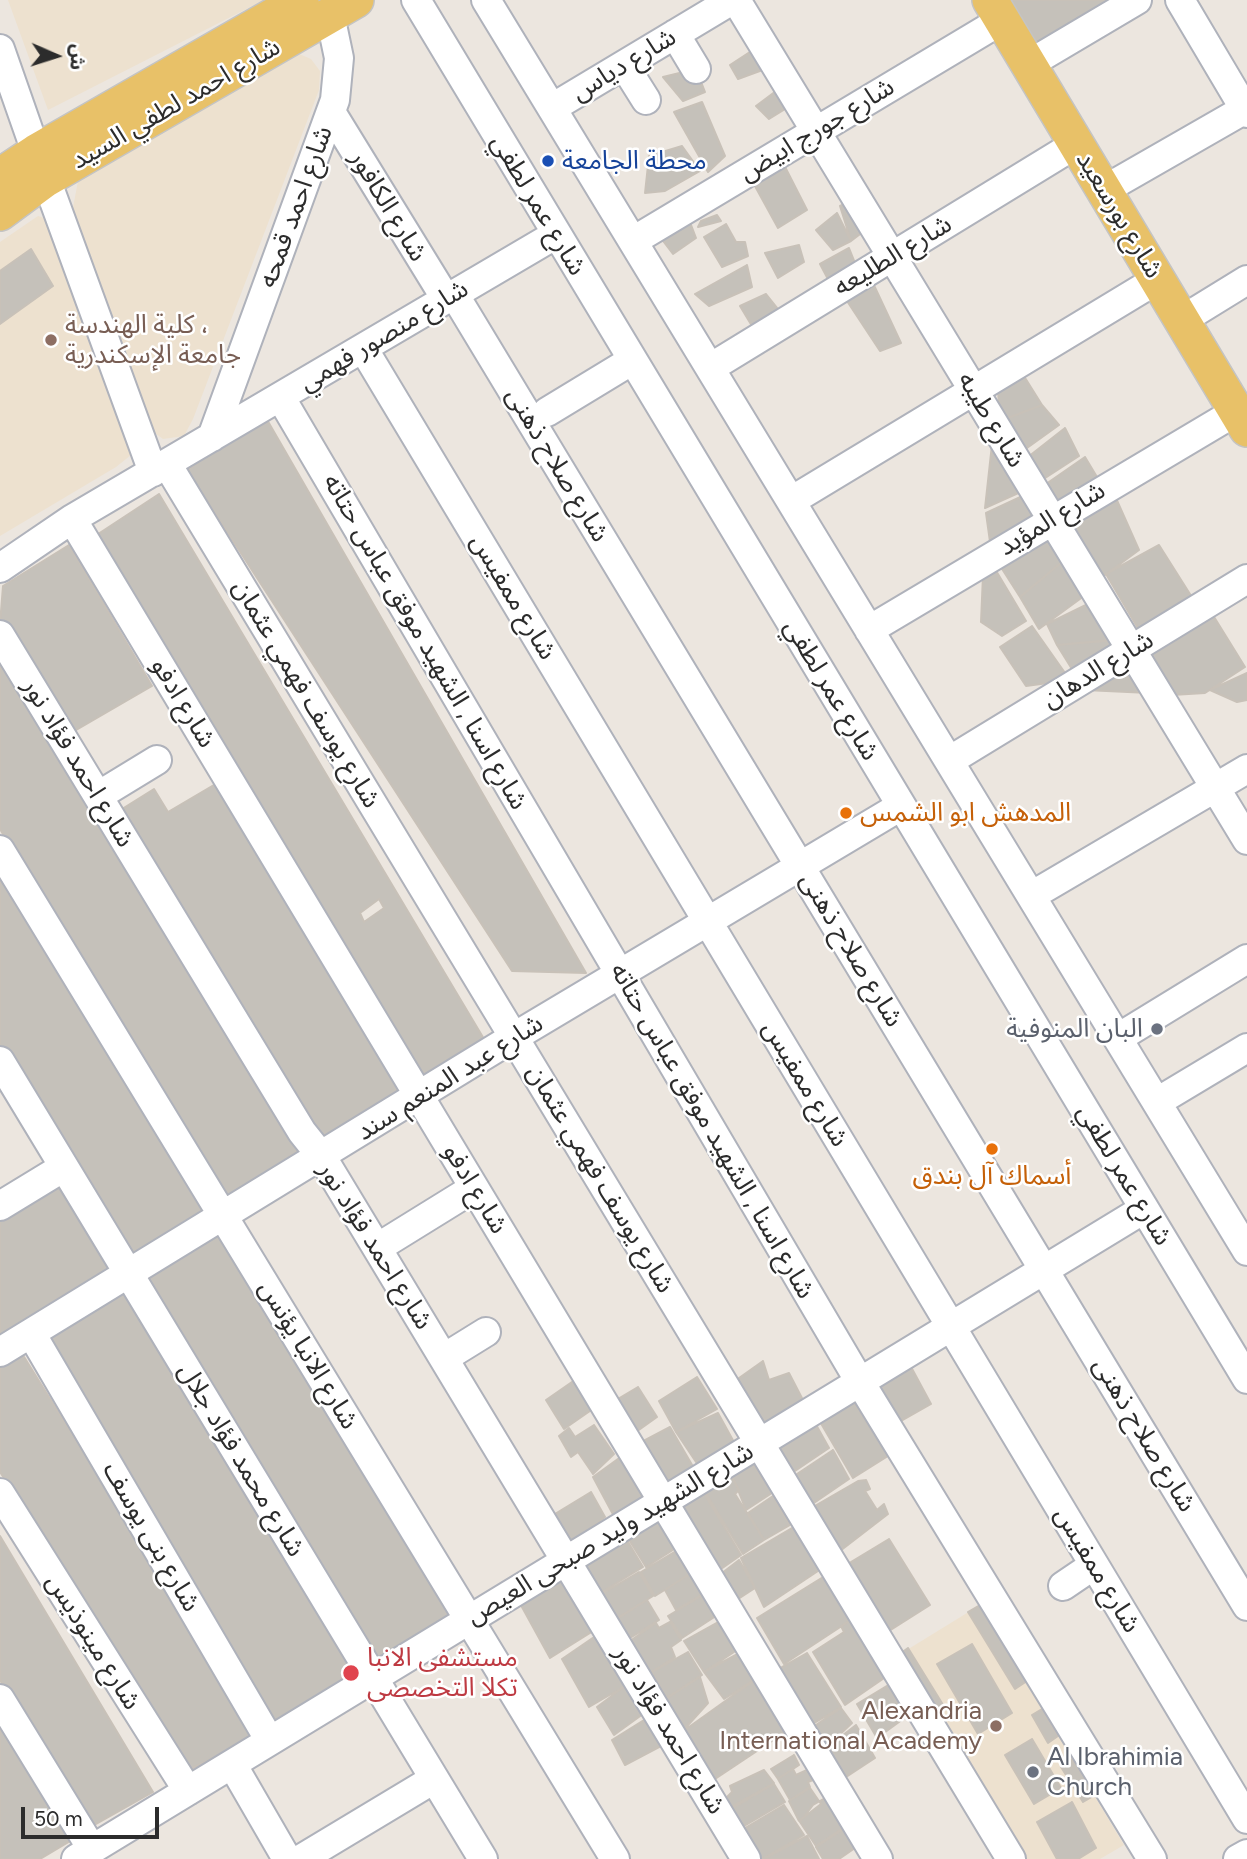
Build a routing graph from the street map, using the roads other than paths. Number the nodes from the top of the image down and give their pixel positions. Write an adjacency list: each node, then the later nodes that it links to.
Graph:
1 (416, 0): 23 (street, شارع عمر لطفي)
2 (486, 0): 14 (street)
3 (734, 0): 8 (street, شارع دياس); 17 (street, شارع طيبه)
4 (1137, 0): 10 (street)
5 (1180, 0): 15 (street)
6 (329, 5): 16 (street, شارع احمد قمحه); 19 (main road, شارع احمد لطفي السيد)
7 (996, 10): 10 (main road, شارع بورسعيد); 17 (street, شارع جورج ابيض)
8 (675, 34): 11 (street, شارع دياس); 12 (street)
9 (0, 49): 19 (street, شارع يوسف فهمي عثمان)
10 (1029, 64): 18 (main road, شارع بورسعيد)
11 (624, 65): 13 (street); 14 (street, شارع دياس)
12 (696, 69)
13 (646, 100)
14 (552, 108): 24 (street)
15 (1246, 110): 21 (street)
16 (331, 112): 28 (street, شارع الكافور); 37 (street, شارع احمد قمحه)
17 (815, 130): 24 (street, شارع جورج ابيض); 25 (street, شارع طيبه)
18 (1076, 144): 21 (main road, شارع بورسعيد); 25 (street, شارع الطليعه)
19 (41, 165): 20 (main road, شارع احمد لطفي السيد); 22 (main road, شارع احمد لطفي السيد); 38 (street, شارع يوسف فهمي عثمان)
20 (0, 176)
21 (1104, 190): 26 (main road, شارع بورسعيد)
22 (0, 212)
23 (555, 235): 28 (street, شارع منصور فهمي); 31 (street, شارع عمر لطفي)
24 (633, 241): 32 (street)
25 (891, 257): 32 (street, شارع الطليعه); 33 (street, شارع طيبه)
26 (1158, 279): 29 (main road, شارع بورسعيد); 33 (street)
27 (1247, 280): 29 (street)
28 (450, 297): 30 (street, شارع منصور فهمي); 55 (street, شارع صلاح ذهنى)
29 (1182, 320): 36 (main road, شارع بورسعيد)
30 (363, 348): 34 (street, شارع منصور فهمي); 57 (street, شارع ممفيس)
31 (631, 360): 35 (street); 52 (street, شارع عمر لطفي)
32 (710, 368): 39 (street)
33 (972, 390): 39 (street); 41 (street, شارع طيبه)
34 (281, 398): 37 (street, شارع منصور فهمي); 59 (street, شارع اسنا , الشهيد موفق عباس حتاته)
35 (547, 412)
36 (1242, 420): 41 (street, شارع المؤيد)
37 (212, 437): 38 (street)
38 (160, 468): 40 (street); 60 (street, شارع يوسف فهمي عثمان)
39 (791, 501): 44 (street)
40 (72, 519): 42 (street); 64 (street, شارع ادفو)
41 (1051, 519): 44 (street, شارع المؤيد); 46 (street, شارع طيبه)
42 (0, 568)
43 (1247, 579): 46 (street, شارع الدهان)
44 (869, 630): 48 (street)
45 (0, 635): 51 (street, شارع احمد فؤاد نور)
46 (1131, 650): 48 (street, شارع الدهان); 50 (street, شارع طيبه)
47 (157, 760): 51 (street)
48 (949, 761): 56 (street)
49 (1247, 769): 50 (street)
50 (1216, 787): 53 (street, شارع طيبه); 56 (street)
51 (98, 796): 66 (street, شارع احمد فؤاد نور)
52 (901, 806): 55 (street, شارع عبد المنعم سند); 70 (street, شارع عمر لطفي)
53 (1247, 839)
54 (0, 850): 71 (street, شارع الانبا يؤنس)
55 (800, 867): 57 (street, شارع عبد المنعم سند); 74 (street, شارع صلاح ذهنى)
56 (1031, 896): 61 (street)
57 (707, 920): 59 (street, شارع عبد المنعم سند); 76 (street, شارع ممفيس)
58 (1247, 959): 61 (street)
59 (619, 974): 60 (street, شارع عبد المنعم سند); 82 (street, شارع اسنا , الشهيد موفق عباس حتاته)
60 (514, 1037): 64 (street, شارع عبد المنعم سند); 83 (street, شارع يوسف فهمي عثمان)
61 (1118, 1038): 65 (street)
62 (1247, 1048): 65 (street)
63 (0, 1061): 67 (street, شارع محمد فؤاد جلال)
64 (420, 1097): 66 (street, شارع عبد المنعم سند); 68 (street, شارع ادفو)
65 (1157, 1102): 72 (street)
66 (322, 1157): 71 (street, شارع عبد المنعم سند); 73 (street, شارع احمد فؤاد نور)
67 (64, 1167): 69 (street); 75 (street, شارع محمد فؤاد جلال)
68 (474, 1188): 73 (street); 85 (street, شارع ادفو)
69 (0, 1206)
70 (1144, 1209): 74 (street, شارع الشهيد وليد صبحى العيص); 81 (street, شارع عمر لطفي)
71 (223, 1216): 75 (street, شارع عبد المنعم سند); 90 (street, شارع الانبا يؤنس)
72 (1243, 1236)
73 (377, 1248): 80 (street, شارع احمد فؤاد نور)
74 (1044, 1269): 76 (street, شارع الشهيد وليد صبحى العيص); 89 (street, شارع صلاح ذهنى)
75 (129, 1274): 78 (street, شارع عبد المنعم سند); 91 (street, شارع محمد فؤاد جلال)
76 (951, 1326): 82 (street, شارع الشهيد وليد صبحى العيص); 87 (street, شارع ممفيس)
77 (486, 1332): 80 (street)
78 (31, 1333): 79 (street, شارع عبد المنعم سند); 93 (street, شارع بنى يوسف)
79 (0, 1352)
80 (444, 1358): 86 (street, شارع احمد فؤاد نور)
81 (1247, 1379)
82 (860, 1382): 83 (street, شارع الشهيد وليد صبحى العيص); 107 (street, شارع اسنا , الشهيد موفق عباس حتاته)
83 (759, 1443): 85 (street, شارع الشهيد وليد صبحى العيص); 106 (street, شارع يوسف فهمي عثمان)
84 (0, 1493): 96 (street, شارع مينوذيس)
85 (663, 1501): 86 (street, شارع الشهيد وليد صبحى العيص); 105 (street, شارع ادفو)
86 (566, 1561): 90 (street, شارع الشهيد وليد صبحى العيص); 104 (street, شارع احمد فؤاد نور)
87 (1094, 1565): 88 (street); 97 (street, شارع ممفيس)
88 (1063, 1586)
89 (1247, 1606)
90 (469, 1620): 91 (street, شارع الشهيد وليد صبحى العيص); 103 (street, شارع الانبا يؤنس)
91 (373, 1678): 93 (street, شارع الشهيد وليد صبحى العيص); 95 (street, شارع محمد فؤاد جلال)
92 (0, 1699): 98 (street)
93 (270, 1741): 94 (street, شارع الشهيد وليد صبحى العيص)
94 (232, 1764): 96 (street, شارع الشهيد وليد صبحى العيص); 100 (street)
95 (435, 1779): 101 (street); 102 (street, شارع محمد فؤاد جلال)
96 (188, 1791): 98 (street, شارع الشهيد وليد صبحى العيص)
97 (1247, 1819)
98 (84, 1854)
99 (1247, 1854): 108 (street)
100 (287, 1859)
101 (301, 1859)
102 (483, 1859)
103 (615, 1859)
104 (746, 1859)
105 (878, 1859)
106 (1011, 1859)
107 (1152, 1859)
108 (1238, 1859)

